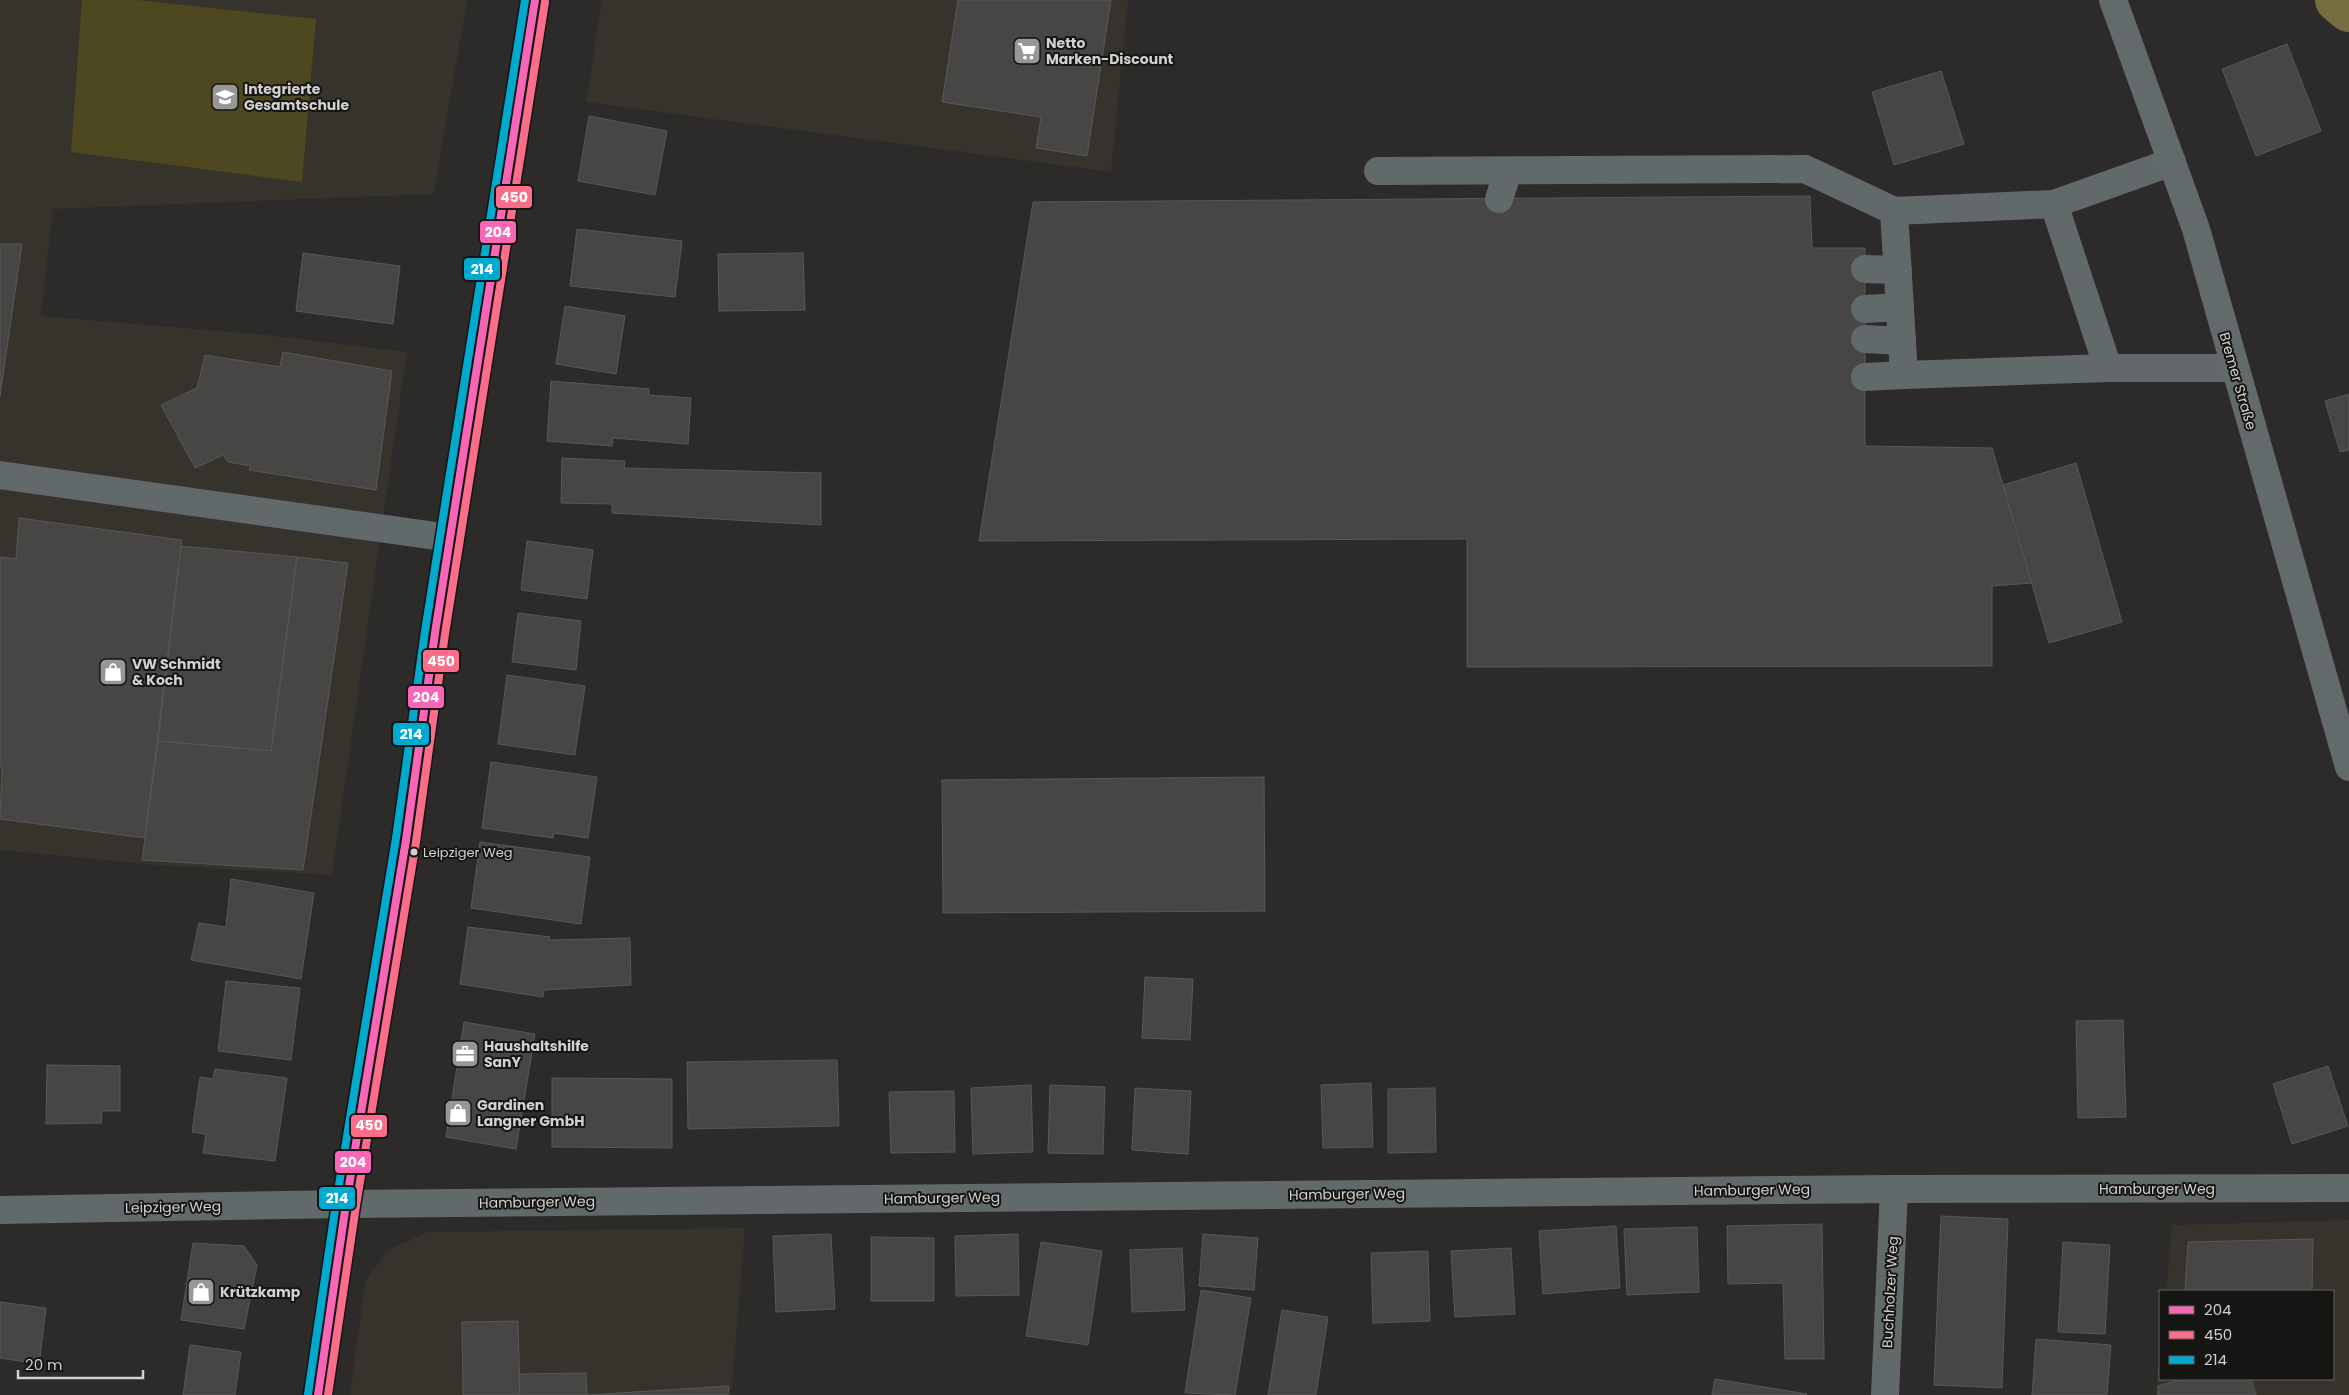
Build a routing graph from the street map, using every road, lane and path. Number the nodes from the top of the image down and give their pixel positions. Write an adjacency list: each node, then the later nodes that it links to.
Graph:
1 (535, 0): 20 (main road)
2 (2113, 0): 3 (main road, Bremer Straße)
3 (2172, 162): 7 (street); 16 (main road, Bremer Straße)
4 (1378, 171): 5 (street)
5 (1508, 171): 6 (street); 8 (street)
6 (1499, 199)
7 (2054, 204): 8 (street); 15 (street)
8 (1894, 211): 10 (street)
9 (1865, 269): 10 (street)
10 (1898, 270): 11 (street)
11 (1900, 307): 12 (street); 14 (street)
12 (1865, 309)
13 (1865, 339): 14 (street)
14 (1902, 341): 17 (street)
15 (2108, 368): 16 (street); 17 (street)
16 (2234, 368): 21 (main road, Bremer Straße)
17 (1904, 375): 18 (street)
18 (1865, 377)
19 (0, 475): 20 (street)
20 (450, 538): 24 (main road)
21 (2349, 767)
22 (2349, 1188): 23 (street, Hamburger Weg)
23 (1894, 1189): 24 (street, Hamburger Weg); 27 (street, Buchholzer Weg)
24 (346, 1204): 25 (street, Leipziger Weg); 26 (main road)
25 (0, 1210)
26 (318, 1395)
27 (1885, 1395)

